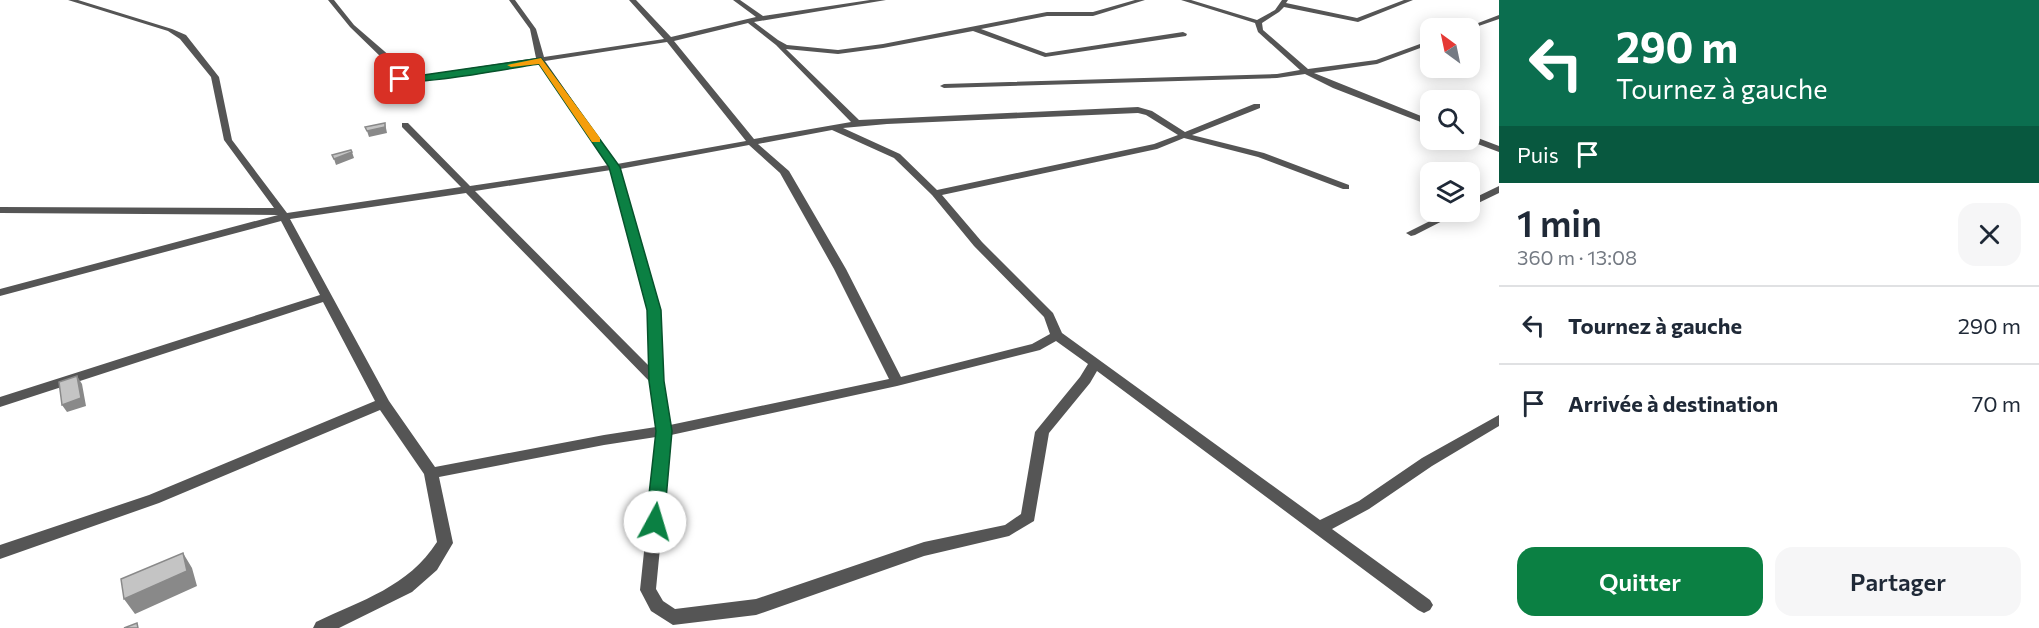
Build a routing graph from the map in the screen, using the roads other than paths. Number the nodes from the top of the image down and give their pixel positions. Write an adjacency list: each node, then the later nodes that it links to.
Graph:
1 (71, 0): 40 (street)
2 (331, 0): 21 (street)
3 (512, 0): 21 (street)
4 (632, 0): 18 (street)
5 (736, 0): 12 (street)
6 (883, 0): 12 (street)
7 (1142, 0): 16 (street)
8 (1185, 0): 14 (street)
9 (1410, 0): 10 (street)
10 (1283, 2): 14 (street)
11 (1499, 17): 15 (street)
12 (762, 18): 13 (street)
13 (748, 21): 18 (street); 19 (street)
14 (1258, 22): 22 (street)
15 (1480, 24)
16 (975, 28): 17 (street); 19 (street)
17 (1184, 34)
18 (669, 40): 21 (street); 31 (street)
19 (775, 42): 26 (street)
20 (1420, 46): 22 (street)
21 (541, 61): 33 (street)
22 (1308, 73): 23 (street); 25 (street)
23 (944, 86)
24 (1257, 106): 29 (street)
25 (1420, 119)
26 (857, 123): 28 (street); 29 (street)
27 (405, 125): 36 (street)
28 (834, 127): 31 (street); 37 (street)
29 (1186, 136): 34 (street); 37 (street)
30 (1480, 142): 32 (street)
31 (753, 144): 33 (street); 48 (street)
32 (1499, 149)
33 (615, 167): 36 (street); 47 (street)
34 (1346, 187)
35 (1499, 189): 38 (street)
36 (468, 190): 40 (street); 47 (street)
37 (935, 193): 45 (street)
38 (1480, 199)
39 (0, 210): 40 (street)
40 (282, 214): 43 (street); 44 (street)
41 (1434, 222): 42 (street)
42 (1411, 233)
43 (0, 293)
44 (326, 297): 49 (street); 50 (street)
45 (1057, 335): 46 (street); 48 (street)
46 (1095, 362): 52 (street); 54 (street)
47 (656, 381): 52 (street)
48 (897, 382): 52 (street)
49 (0, 402)
50 (383, 403): 53 (street); 55 (street)
51 (1499, 420): 54 (street)
52 (664, 431): 53 (street)
53 (431, 473): 57 (street)
54 (1319, 528): 56 (street)
55 (0, 552)
56 (1424, 605)
57 (322, 628)

